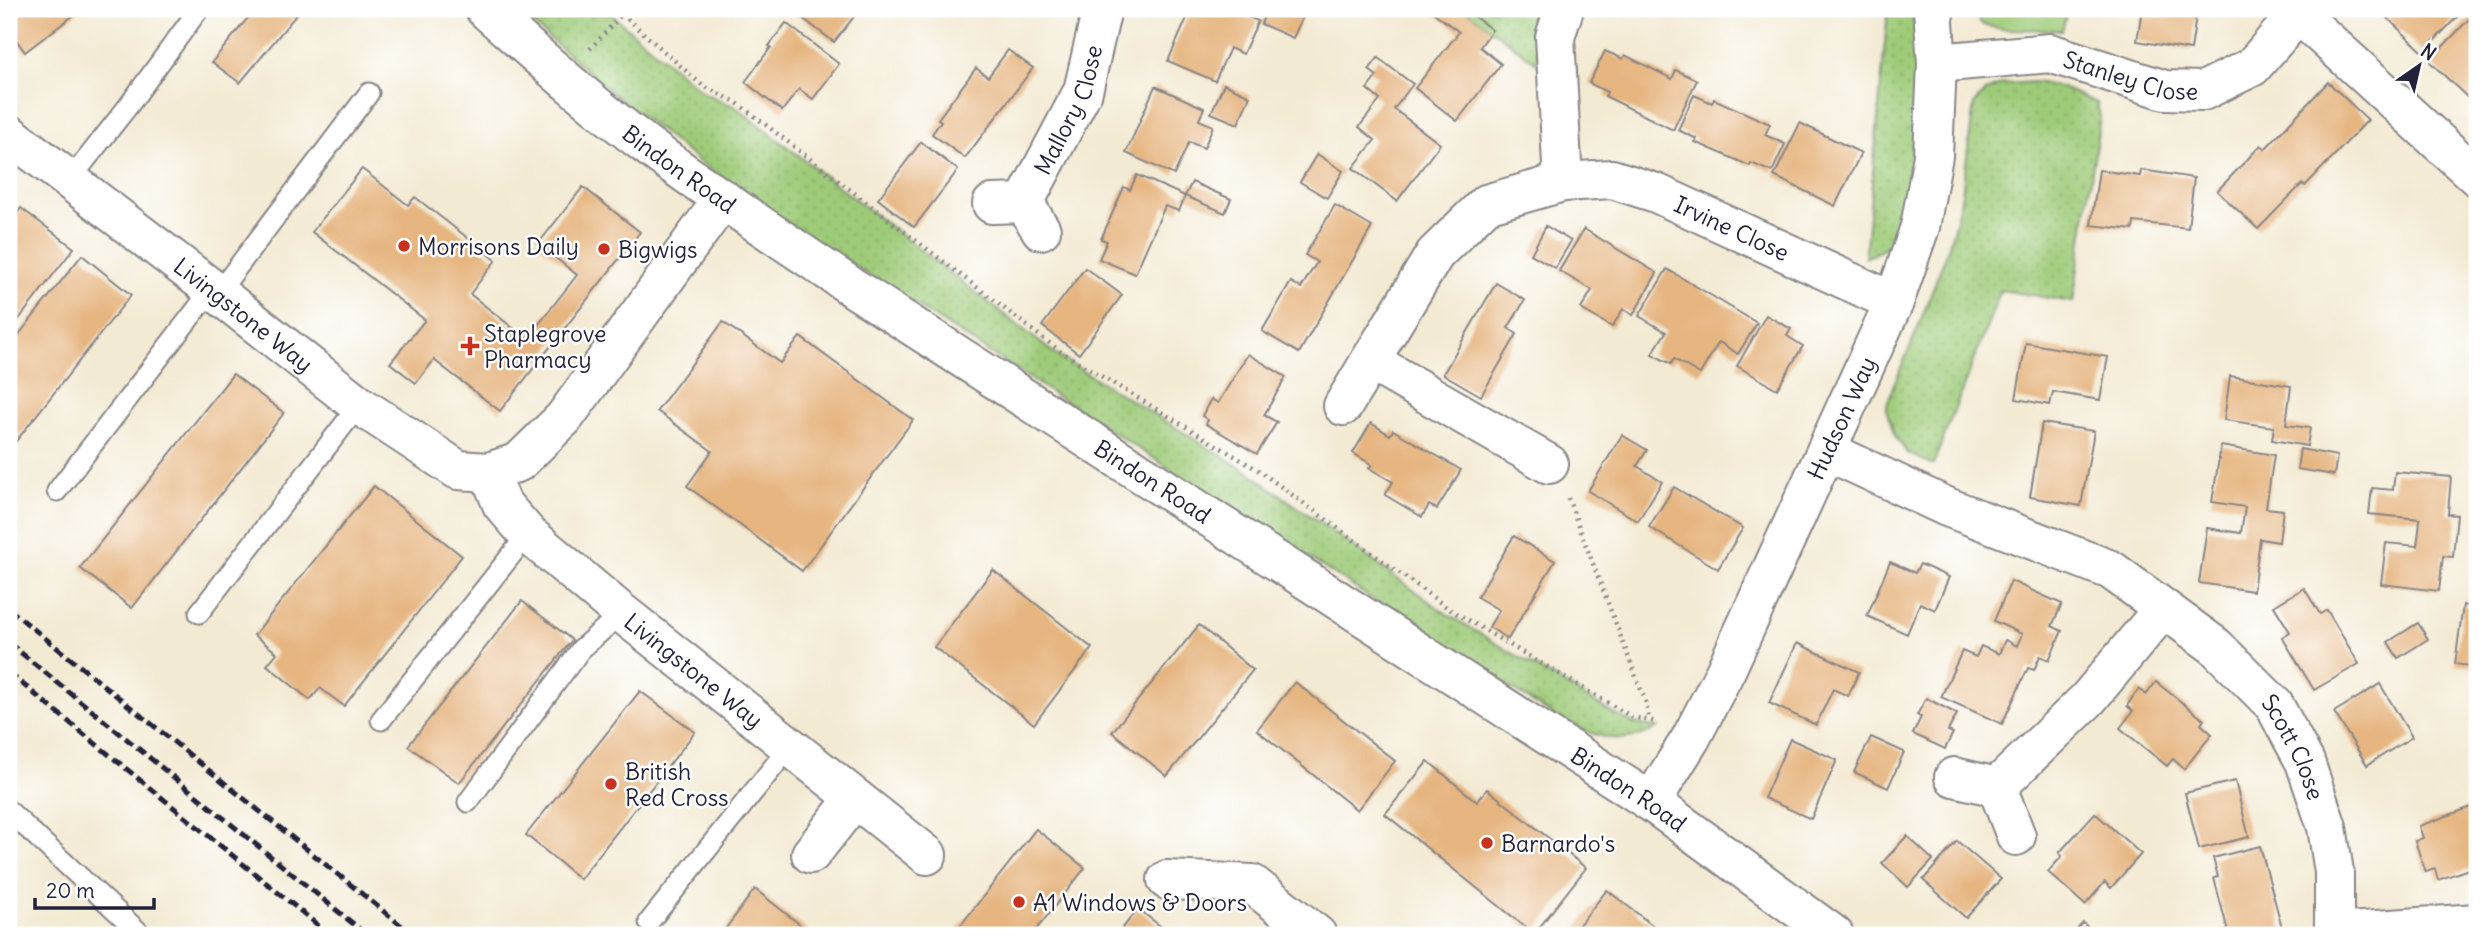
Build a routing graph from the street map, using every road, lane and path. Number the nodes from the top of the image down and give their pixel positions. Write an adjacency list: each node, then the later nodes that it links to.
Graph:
1 (199, 9): 14 (lane)
2 (485, 9): 10 (street, Bindon Road)
3 (616, 9): 8 (path)
4 (1102, 9): 17 (street, Mallory Close)
5 (1564, 9): 15 (street)
6 (1933, 9): 9 (street, Hudson Way)
7 (2295, 11): 9 (street, Stanley Close); 13 (street, Stanley Close)
8 (622, 14): 10 (path); 32 (path)
9 (1937, 63): 19 (street, Hudson Way)
10 (564, 79): 16 (street, Bindon Road)
11 (369, 93): 18 (lane)
12 (9, 134): 14 (street, Livingstone Way)
13 (2477, 177)
14 (70, 180): 18 (street, Livingstone Way)
15 (1563, 181): 19 (street, Irvine Close); 20 (street, Irvine Close)
16 (723, 199): 25 (street, Livingstone Way); 39 (street, Bindon Road)
17 (1019, 212)
18 (215, 291): 21 (street, Livingstone Way); 26 (lane)
19 (1894, 302): 23 (street, Hudson Way)
20 (1370, 361): 22 (street, Irvine Close); 24 (street)
21 (359, 405): 25 (street, Livingstone Way); 29 (lane)
22 (1343, 406)
23 (1827, 451): 28 (street, Scott Close); 33 (street, Hudson Way)
24 (1549, 464): 32 (path)
25 (489, 472): 27 (street, Livingstone Way)
26 (57, 491)
27 (528, 534): 30 (street, Livingstone Way); 31 (lane)
28 (2164, 609): 36 (street); 47 (street, Scott Close)
29 (199, 613)
30 (622, 613): 34 (street, Livingstone Way); 38 (lane)
31 (381, 720)
32 (1649, 720): 33 (path)
33 (1691, 738): 39 (street, Hudson Way)
34 (791, 745): 37 (street, Livingstone Way); 45 (lane)
35 (1954, 777): 36 (street)
36 (1997, 787): 41 (street)
37 (856, 798): 42 (street); 43 (street, Livingstone Way)
38 (468, 802)
39 (1651, 802): 50 (street, Bindon Road)
40 (9, 811): 48 (lane)
41 (2016, 836)
42 (811, 854)
43 (927, 855)
44 (1167, 880): 49 (street)
45 (649, 922)
46 (2477, 923): 47 (street, Scott Close)
47 (2334, 934)
48 (142, 935)
49 (1317, 935)
50 (1833, 935)

